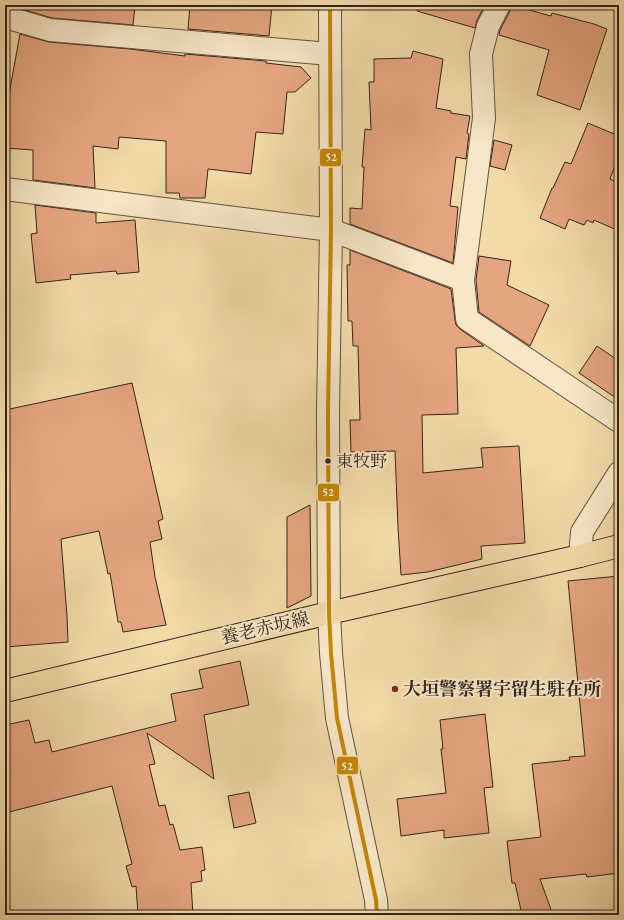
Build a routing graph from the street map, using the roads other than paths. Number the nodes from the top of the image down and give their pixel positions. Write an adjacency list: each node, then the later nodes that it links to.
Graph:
1 (330, 5): 4 (street)
2 (499, 5): 7 (street)
3 (5, 17): 4 (street)
4 (330, 54): 6 (street)
5 (5, 189): 6 (street)
6 (331, 230): 7 (street); 12 (street)
7 (463, 280): 8 (street)
8 (619, 421)
9 (619, 473): 11 (street)
10 (619, 546): 11 (main road, 養老赤坂線)
11 (580, 556): 12 (main road, 養老赤坂線)
12 (329, 613): 13 (main road, 養老赤坂線); 14 (street)
13 (5, 691)
14 (377, 915)

